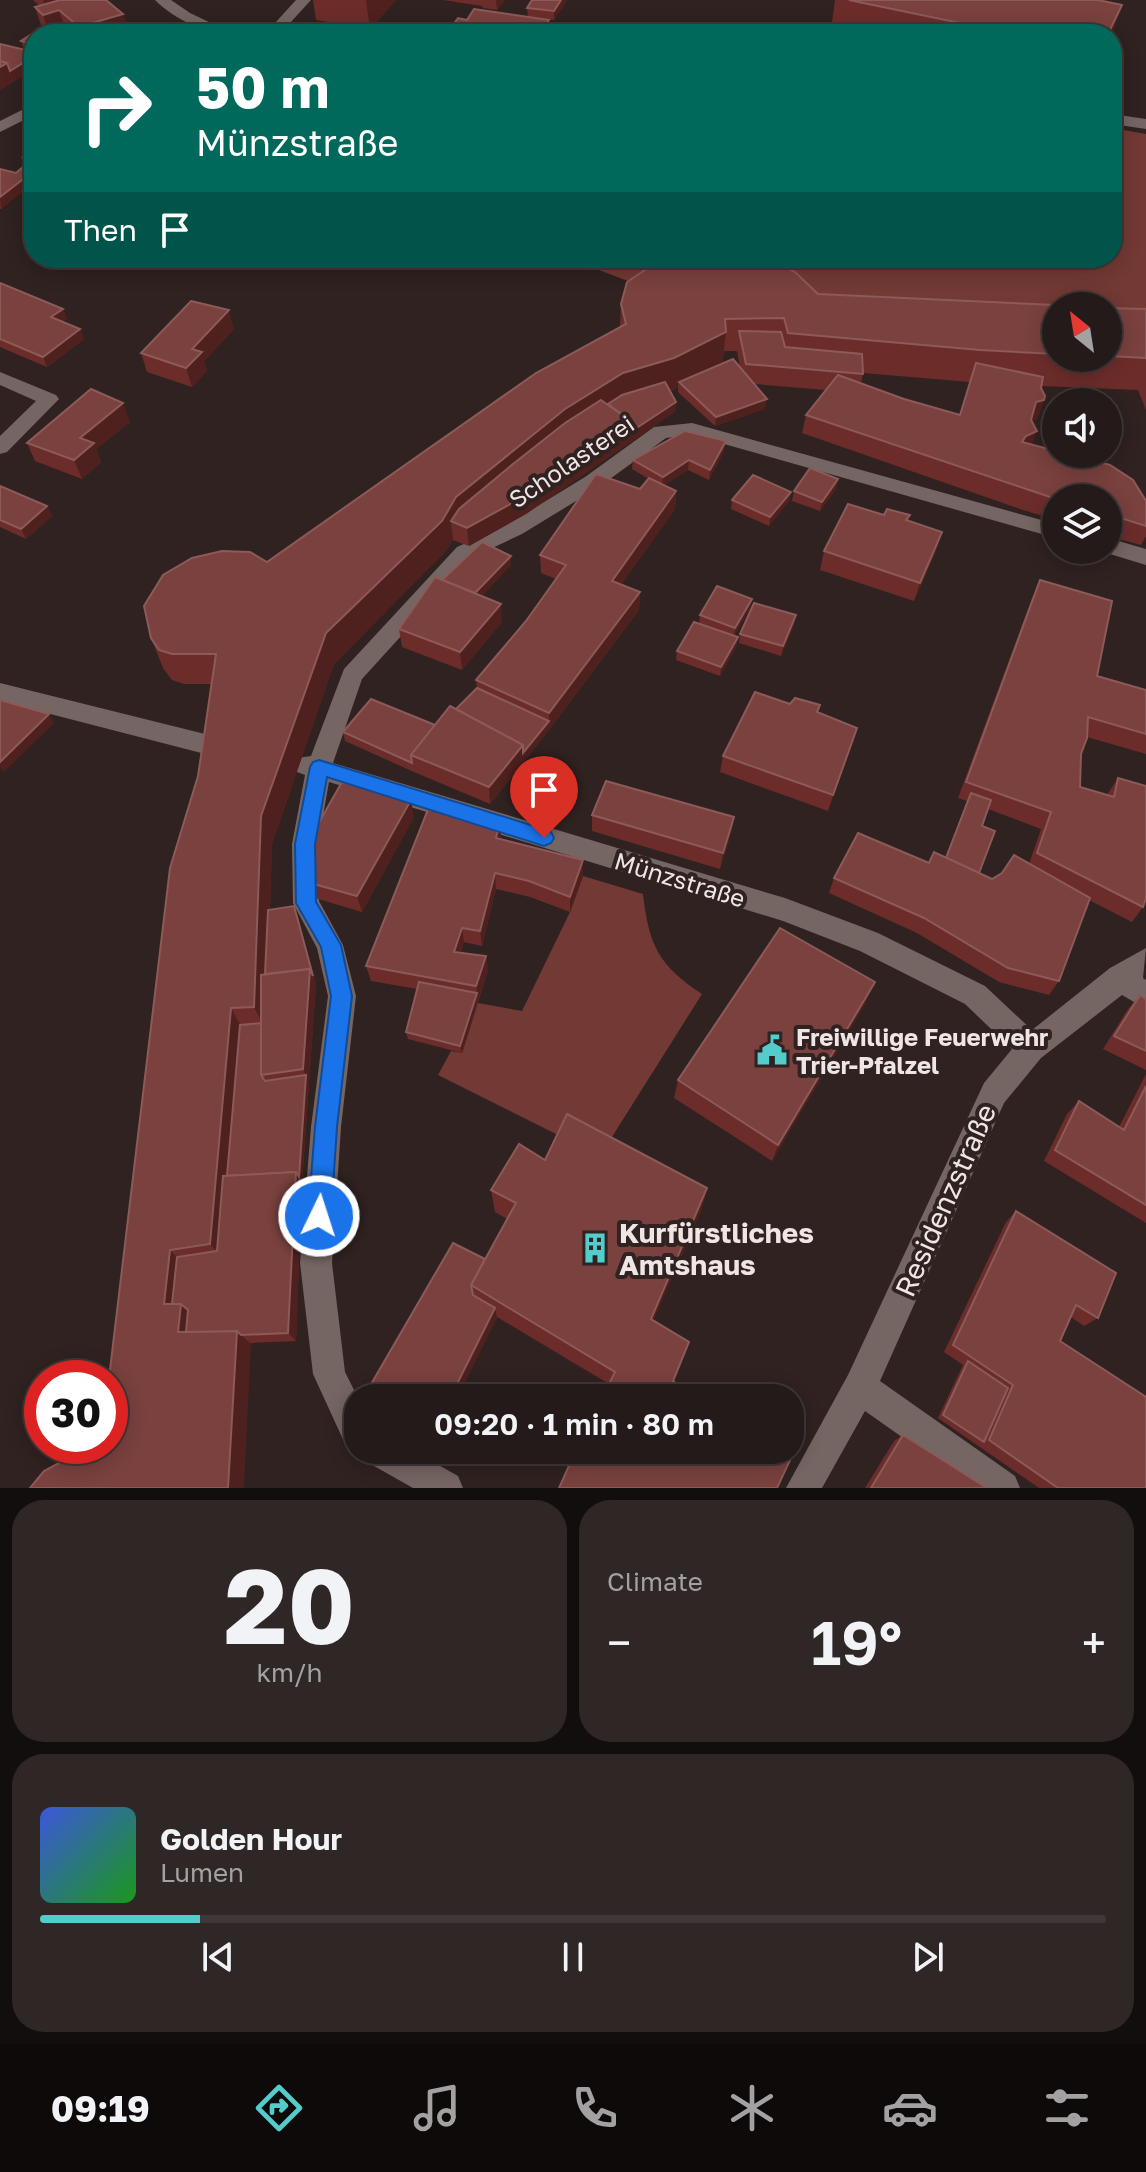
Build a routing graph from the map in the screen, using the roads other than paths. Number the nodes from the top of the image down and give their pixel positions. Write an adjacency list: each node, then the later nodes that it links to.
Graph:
1 (162, 0): 3 (street)
2 (304, 0): 4 (street)
3 (204, 24)
4 (281, 24)
5 (24, 114): 8 (street)
6 (1122, 120): 7 (street)
7 (1146, 124)
8 (0, 127)
9 (0, 378): 10 (street)
10 (0, 447)
11 (1042, 527): 16 (street, Scholasterei)
12 (1122, 550): 13 (street)
13 (1146, 557)
14 (0, 692): 15 (street)
15 (209, 745)
16 (311, 766): 20 (street, Münzstraße); 22 (street, Scholasterei)
17 (1146, 960): 18 (street, Residenzstraße)
18 (1120, 977): 19 (street); 20 (street, Residenzstraße)
19 (1146, 996)
20 (1031, 1048): 21 (street, Residenzstraße)
21 (860, 1387): 25 (street, Residenzstraße); 26 (street)
22 (344, 1405)
23 (404, 1464): 24 (street)
24 (446, 1488)
25 (803, 1488)
26 (1003, 1488)

